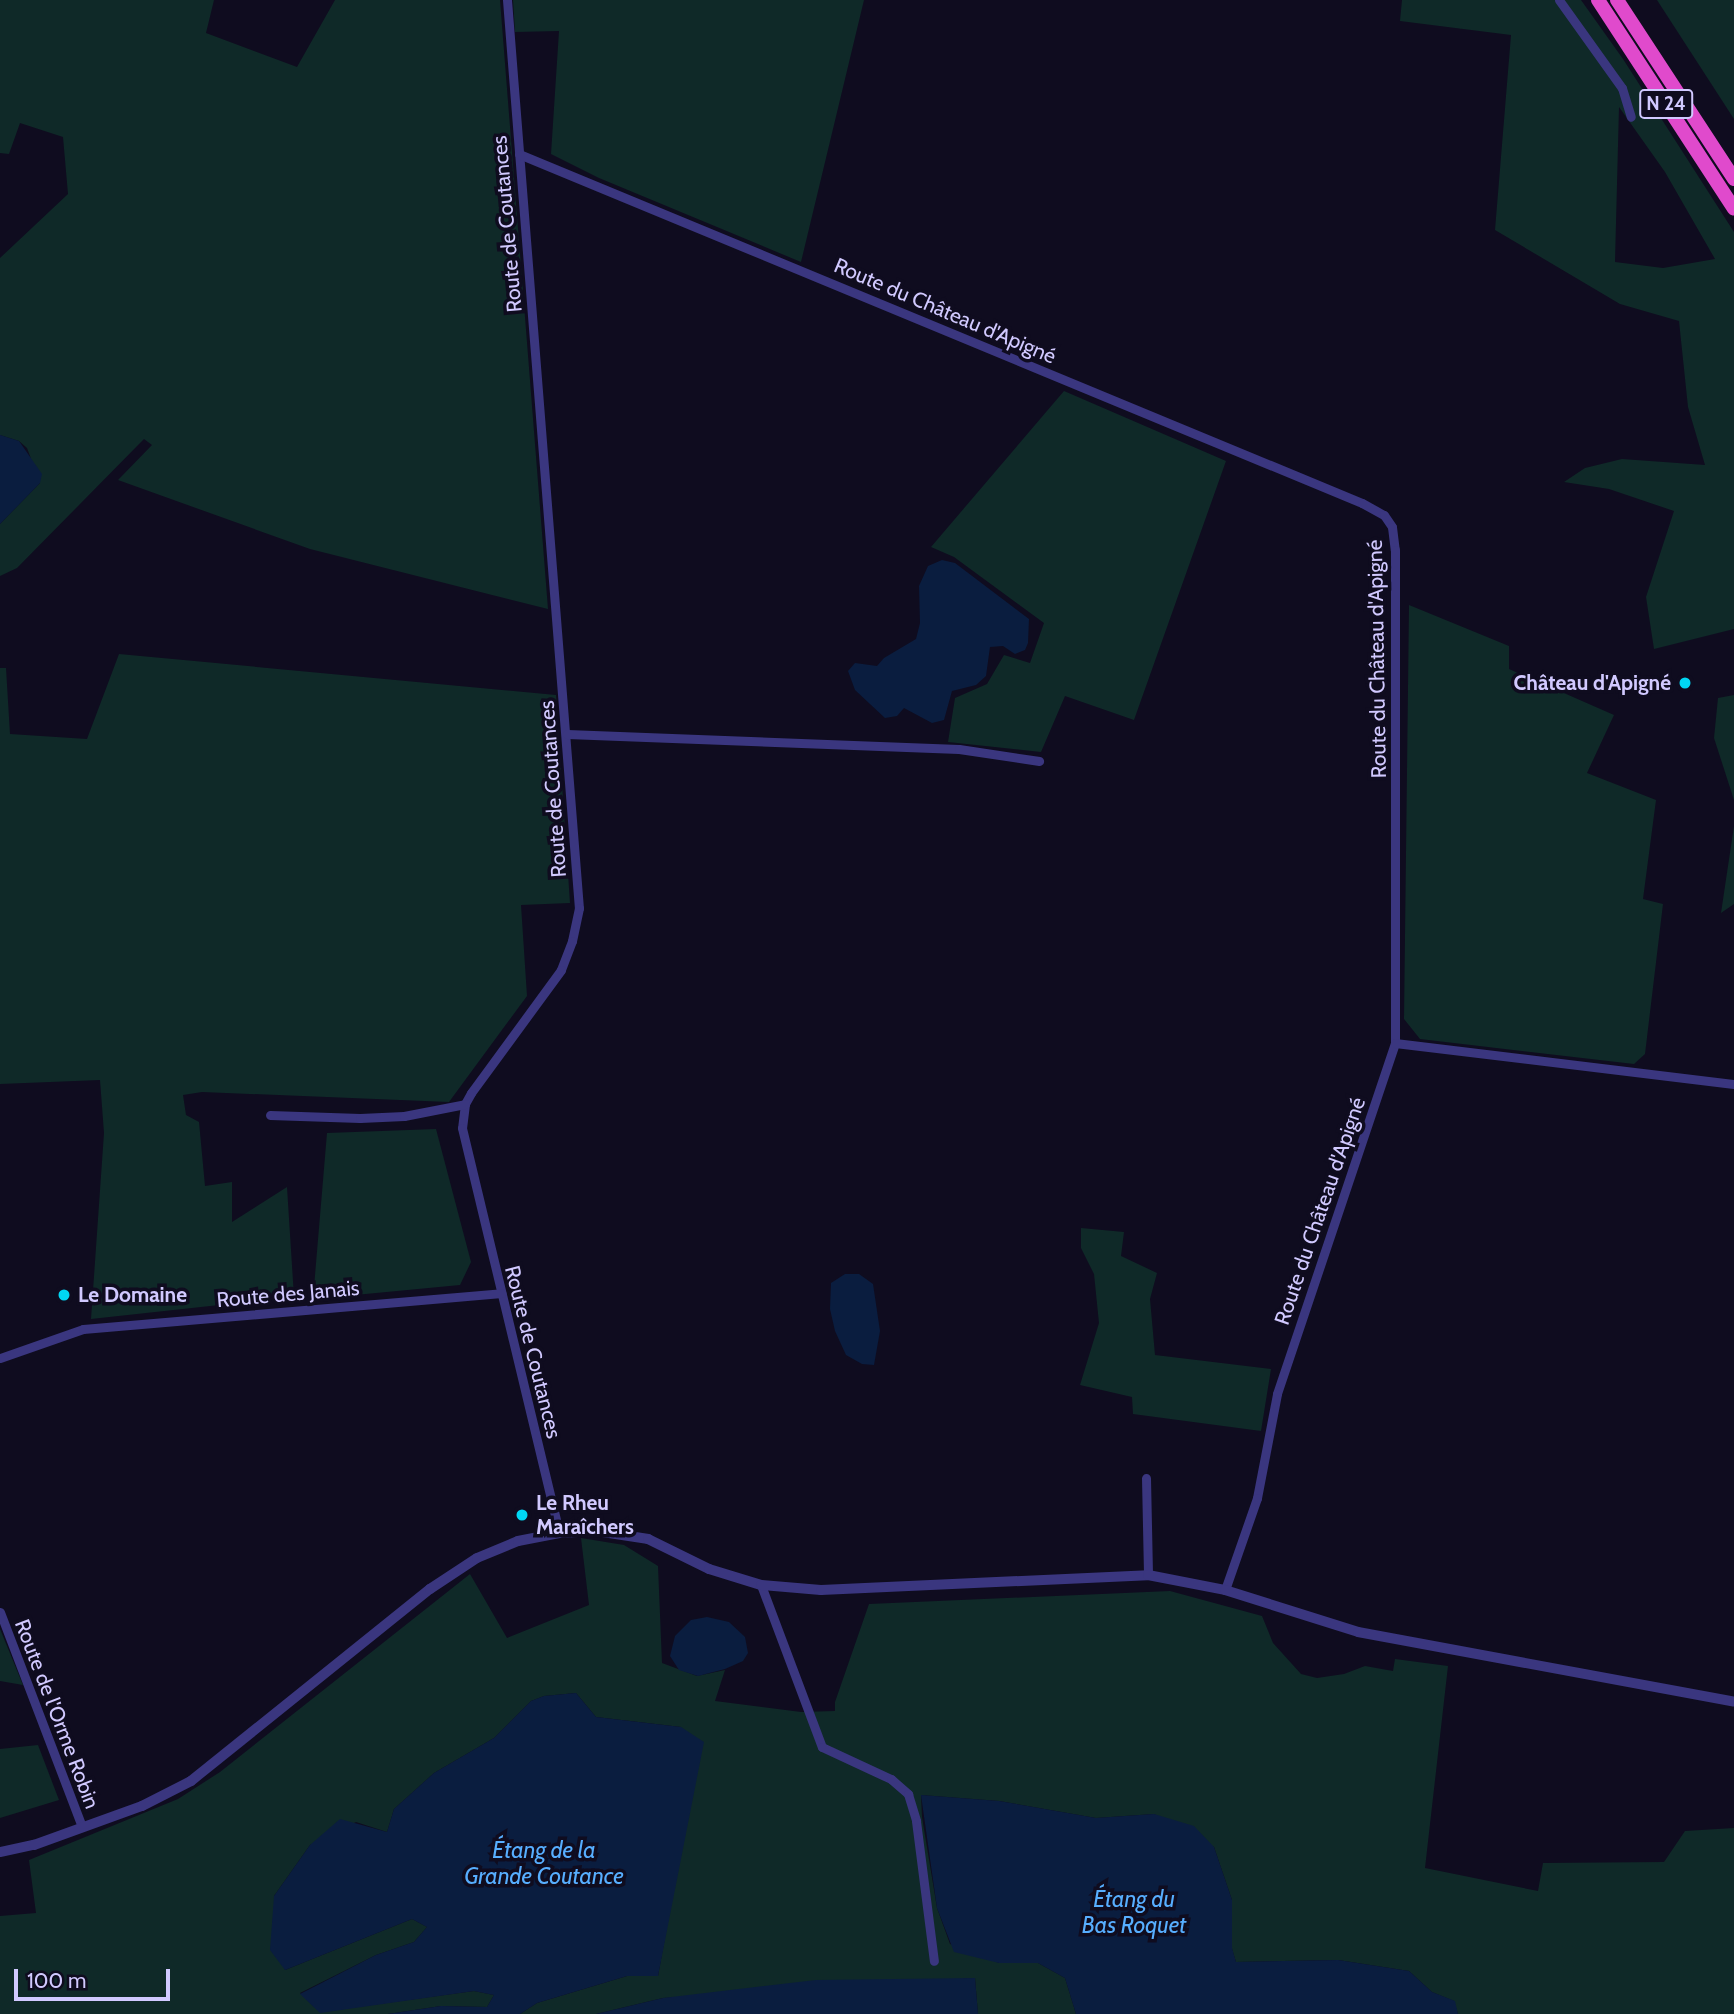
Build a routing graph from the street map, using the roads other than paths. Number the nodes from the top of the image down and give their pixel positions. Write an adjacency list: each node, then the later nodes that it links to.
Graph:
1 (507, 0): 6 (street, Route de Coutances)
2 (1559, 0): 5 (street)
3 (1598, 0): 8 (highway, N 24)
4 (1617, 0): 7 (highway, N 24)
5 (1631, 117)
6 (519, 154): 9 (street, Route de Coutances); 11 (street, Route du Château d'Apigné)
7 (1734, 179)
8 (1734, 209)
9 (567, 733): 10 (street); 13 (street, Route de Coutances)
10 (1039, 761)
11 (1395, 1043): 12 (street); 21 (street, Route du Château d'Apigné)
12 (1734, 1084)
13 (465, 1104): 14 (street); 15 (street, Route de Coutances)
14 (270, 1115)
15 (501, 1293): 16 (street, Route des Janais); 18 (street, Route de Coutances)
16 (0, 1358)
17 (1146, 1478): 19 (street)
18 (559, 1532): 20 (street); 24 (street)
19 (1148, 1575): 20 (street); 21 (street)
20 (761, 1585): 26 (street)
21 (1225, 1590): 23 (street)
22 (0, 1612): 24 (street, Route de l'Orme Robin)
23 (1734, 1702)
24 (82, 1827): 25 (street)
25 (0, 1852)
26 (934, 1961)

